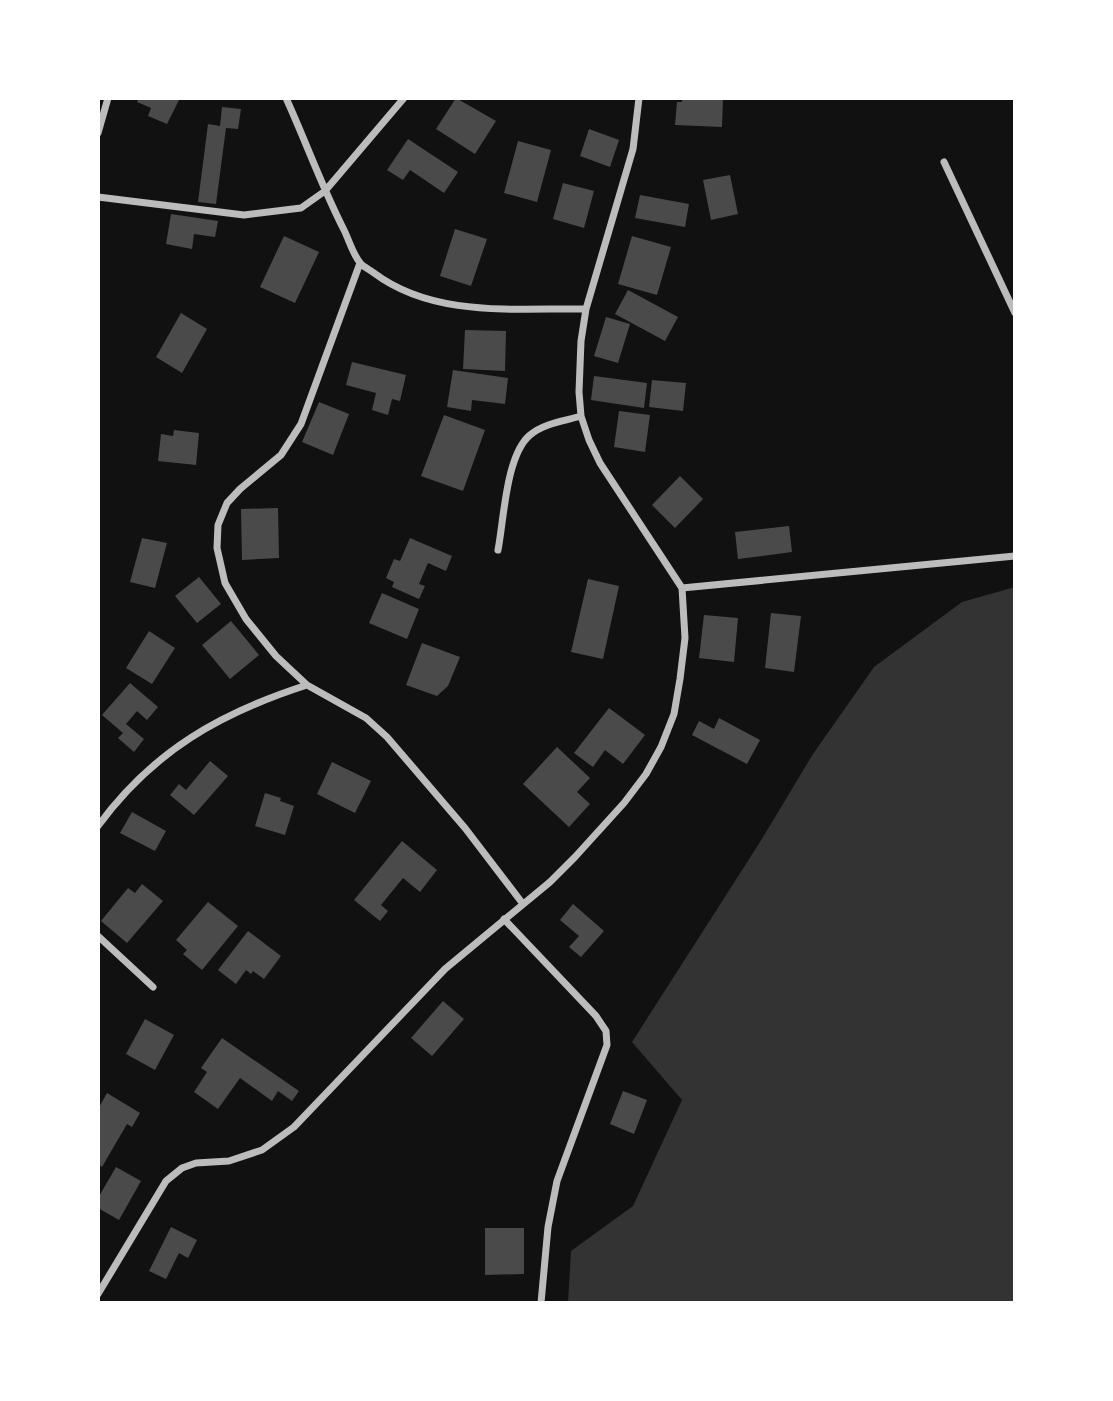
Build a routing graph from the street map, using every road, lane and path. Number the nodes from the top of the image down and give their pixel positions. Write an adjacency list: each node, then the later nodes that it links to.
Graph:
1 (108, 98): 5 (street)
2 (286, 98): 7 (street)
3 (404, 98): 7 (street)
4 (639, 98): 10 (street)
5 (98, 133)
6 (944, 162): 11 (street)
7 (325, 191): 8 (street); 9 (street)
8 (98, 197)
9 (360, 263): 10 (street); 16 (street)
10 (586, 309): 12 (street)
11 (1015, 313)
12 (581, 416): 13 (street); 15 (street)
13 (498, 550)
14 (1015, 556): 15 (street)
15 (682, 588): 18 (street)
16 (307, 685): 17 (street); 18 (street)
17 (98, 826)
18 (523, 904): 19 (street)
19 (504, 919): 22 (street); 23 (street)
20 (98, 936): 21 (street)
21 (153, 987)
22 (98, 1294)
23 (541, 1303)

